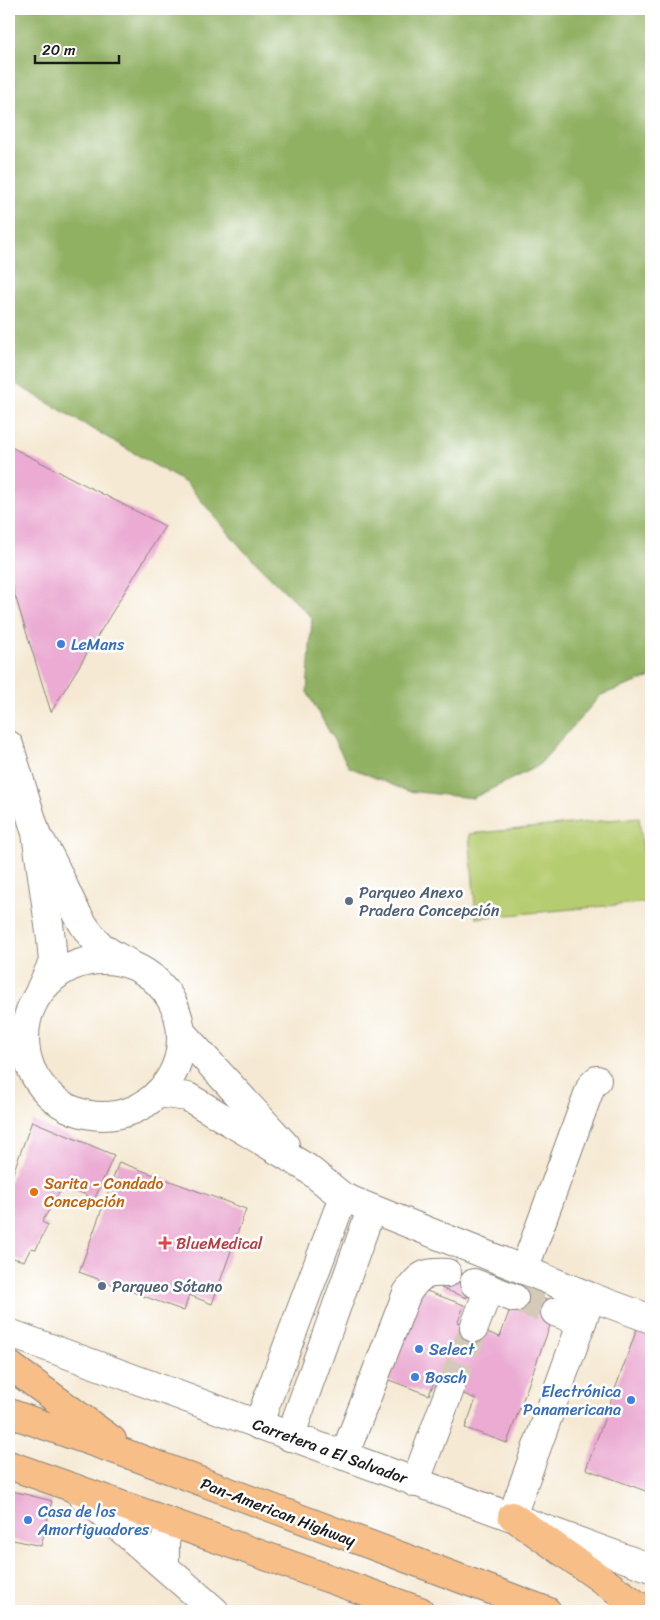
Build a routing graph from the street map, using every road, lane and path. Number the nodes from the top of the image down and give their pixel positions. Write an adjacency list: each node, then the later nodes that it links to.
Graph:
1 (9, 745): 2 (street)
2 (36, 833): 3 (street); 4 (street)
3 (131, 964): 4 (street); 5 (street)
4 (26, 1003): 6 (street)
5 (180, 1032): 8 (street); 9 (street)
6 (21, 1069): 8 (street)
7 (597, 1080): 12 (street)
8 (158, 1093): 9 (street)
9 (307, 1168): 10 (street)
10 (343, 1197): 11 (street); 23 (street)
11 (371, 1210): 12 (street); 24 (street)
12 (524, 1270): 15 (street)
13 (447, 1274): 25 (street)
14 (514, 1298): 18 (street)
15 (587, 1310): 16 (street); 17 (street); 30 (street)
16 (555, 1312)
17 (651, 1319)
18 (474, 1328)
19 (9, 1333): 23 (street, Carretera a El Salvador)
20 (9, 1365): 26 (highway)
21 (450, 1388): 28 (street)
22 (9, 1413): 26 (highway, Pan-American Highway)
23 (258, 1424): 24 (street, Carretera a El Salvador)
24 (290, 1437): 25 (street, Carretera a El Salvador)
25 (344, 1456): 28 (street, Carretera a El Salvador)
26 (136, 1458): 36 (highway, Pan-American Highway)
27 (9, 1465): 29 (highway)
28 (415, 1483): 30 (street, Carretera a El Salvador)
29 (71, 1486): 31 (highway); 32 (street)
30 (512, 1516): 33 (street, Carretera a El Salvador); 37 (highway)
31 (170, 1522): 32 (street); 35 (highway)
32 (165, 1566): 34 (street)
33 (651, 1568)
34 (215, 1611)
35 (420, 1611)
36 (548, 1611)
37 (646, 1611)

